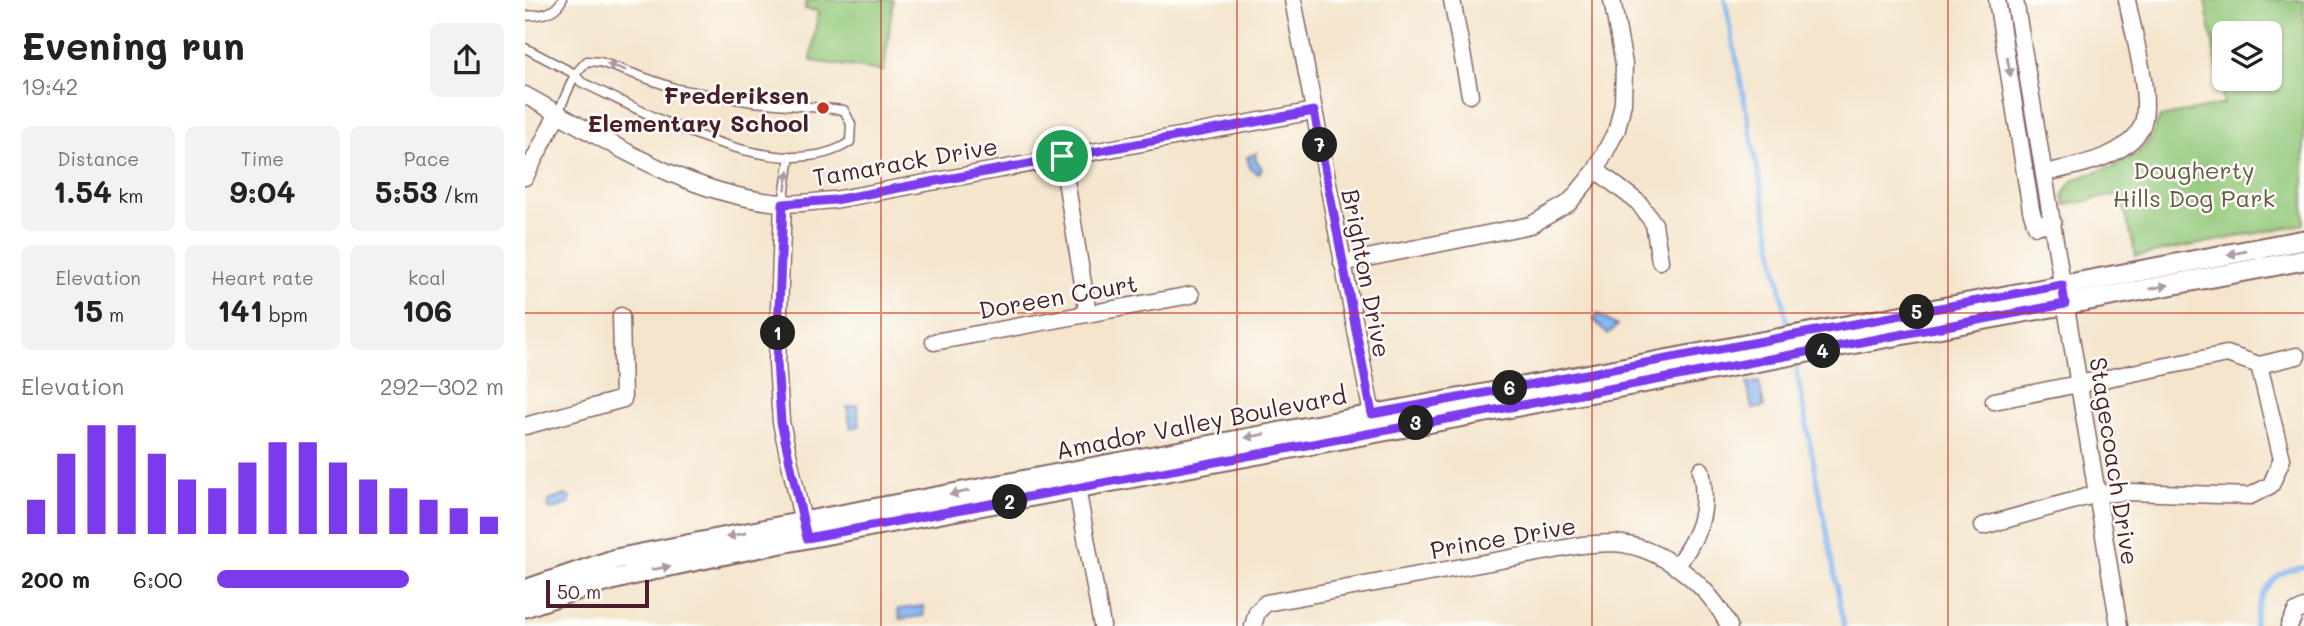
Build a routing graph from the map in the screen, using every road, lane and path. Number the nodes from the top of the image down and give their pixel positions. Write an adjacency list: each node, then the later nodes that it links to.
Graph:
1 (562, 0): 8 (lane)
2 (1293, 0): 13 (street, Brighton Drive)
3 (1452, 0): 12 (street)
4 (1612, 0): 17 (street)
5 (1997, 0): 21 (street, one-way to 21)
6 (2015, 0): 18 (street, Stagecoach Drive)
7 (2127, 0): 18 (street)
8 (525, 16)
9 (525, 48): 10 (lane)
10 (575, 74): 14 (lane); 15 (lane); 15 (lane, one-way to 10)
11 (525, 95): 14 (street, Tamarack Drive)
12 (1470, 95)
13 (1314, 111): 16 (street, Tamarack Drive); 25 (street, Brighton Drive)
14 (558, 113): 19 (street); 20 (street, Tamarack Drive)
15 (790, 156): 20 (lane, one-way to 15)
16 (1062, 156): 20 (street, Tamarack Drive); 29 (street)
17 (1596, 170): 24 (street); 25 (street)
18 (2045, 173): 21 (street, Stagecoach Drive)
19 (525, 177)
20 (783, 204): 44 (street)
21 (2053, 222): 27 (street, Stagecoach Drive)
22 (2304, 240): 27 (street, Amador Valley Boulevard, one-way to 27)
23 (2304, 260): 27 (street, Amador Valley Boulevard, one-way to 23)
24 (1660, 261)
25 (1342, 263): 38 (street, Brighton Drive)
26 (1191, 295): 29 (street, Doreen Court)
27 (2064, 295): 28 (street, Amador Valley Boulevard); 36 (street, Stagecoach Drive)
28 (1983, 310): 32 (street, Amador Valley Boulevard); 34 (street, Amador Valley Boulevard)
29 (1088, 314): 31 (street, Doreen Court)
30 (621, 317): 39 (street)
31 (934, 342)
32 (1756, 343): 34 (street); 38 (street, Amador Valley Boulevard)
33 (2297, 356): 35 (street)
34 (1759, 363): 38 (street, Amador Valley Boulevard)
35 (2259, 365): 36 (street); 42 (street)
36 (2080, 383): 37 (street); 42 (street, Stagecoach Drive)
37 (1994, 401)
38 (1373, 422): 41 (street, Amador Valley Boulevard, one-way to 41); 41 (street, Amador Valley Boulevard)
39 (525, 426)
40 (1701, 470): 45 (street)
41 (1075, 480): 44 (street, Amador Valley Boulevard); 50 (street)
42 (2097, 495): 43 (street); 52 (street, Stagecoach Drive)
43 (1983, 526)
44 (805, 530): 46 (street, Amador Valley Boulevard, one-way to 46); 47 (street, Amador Valley Boulevard, one-way to 44)
45 (1676, 567): 49 (street, Prince Drive); 51 (street, Prince Drive)
46 (525, 590)
47 (525, 607)
48 (2304, 608): 53 (street)
49 (1255, 619)
50 (1102, 626)
51 (1729, 626)
52 (2119, 626)
53 (2289, 626)

